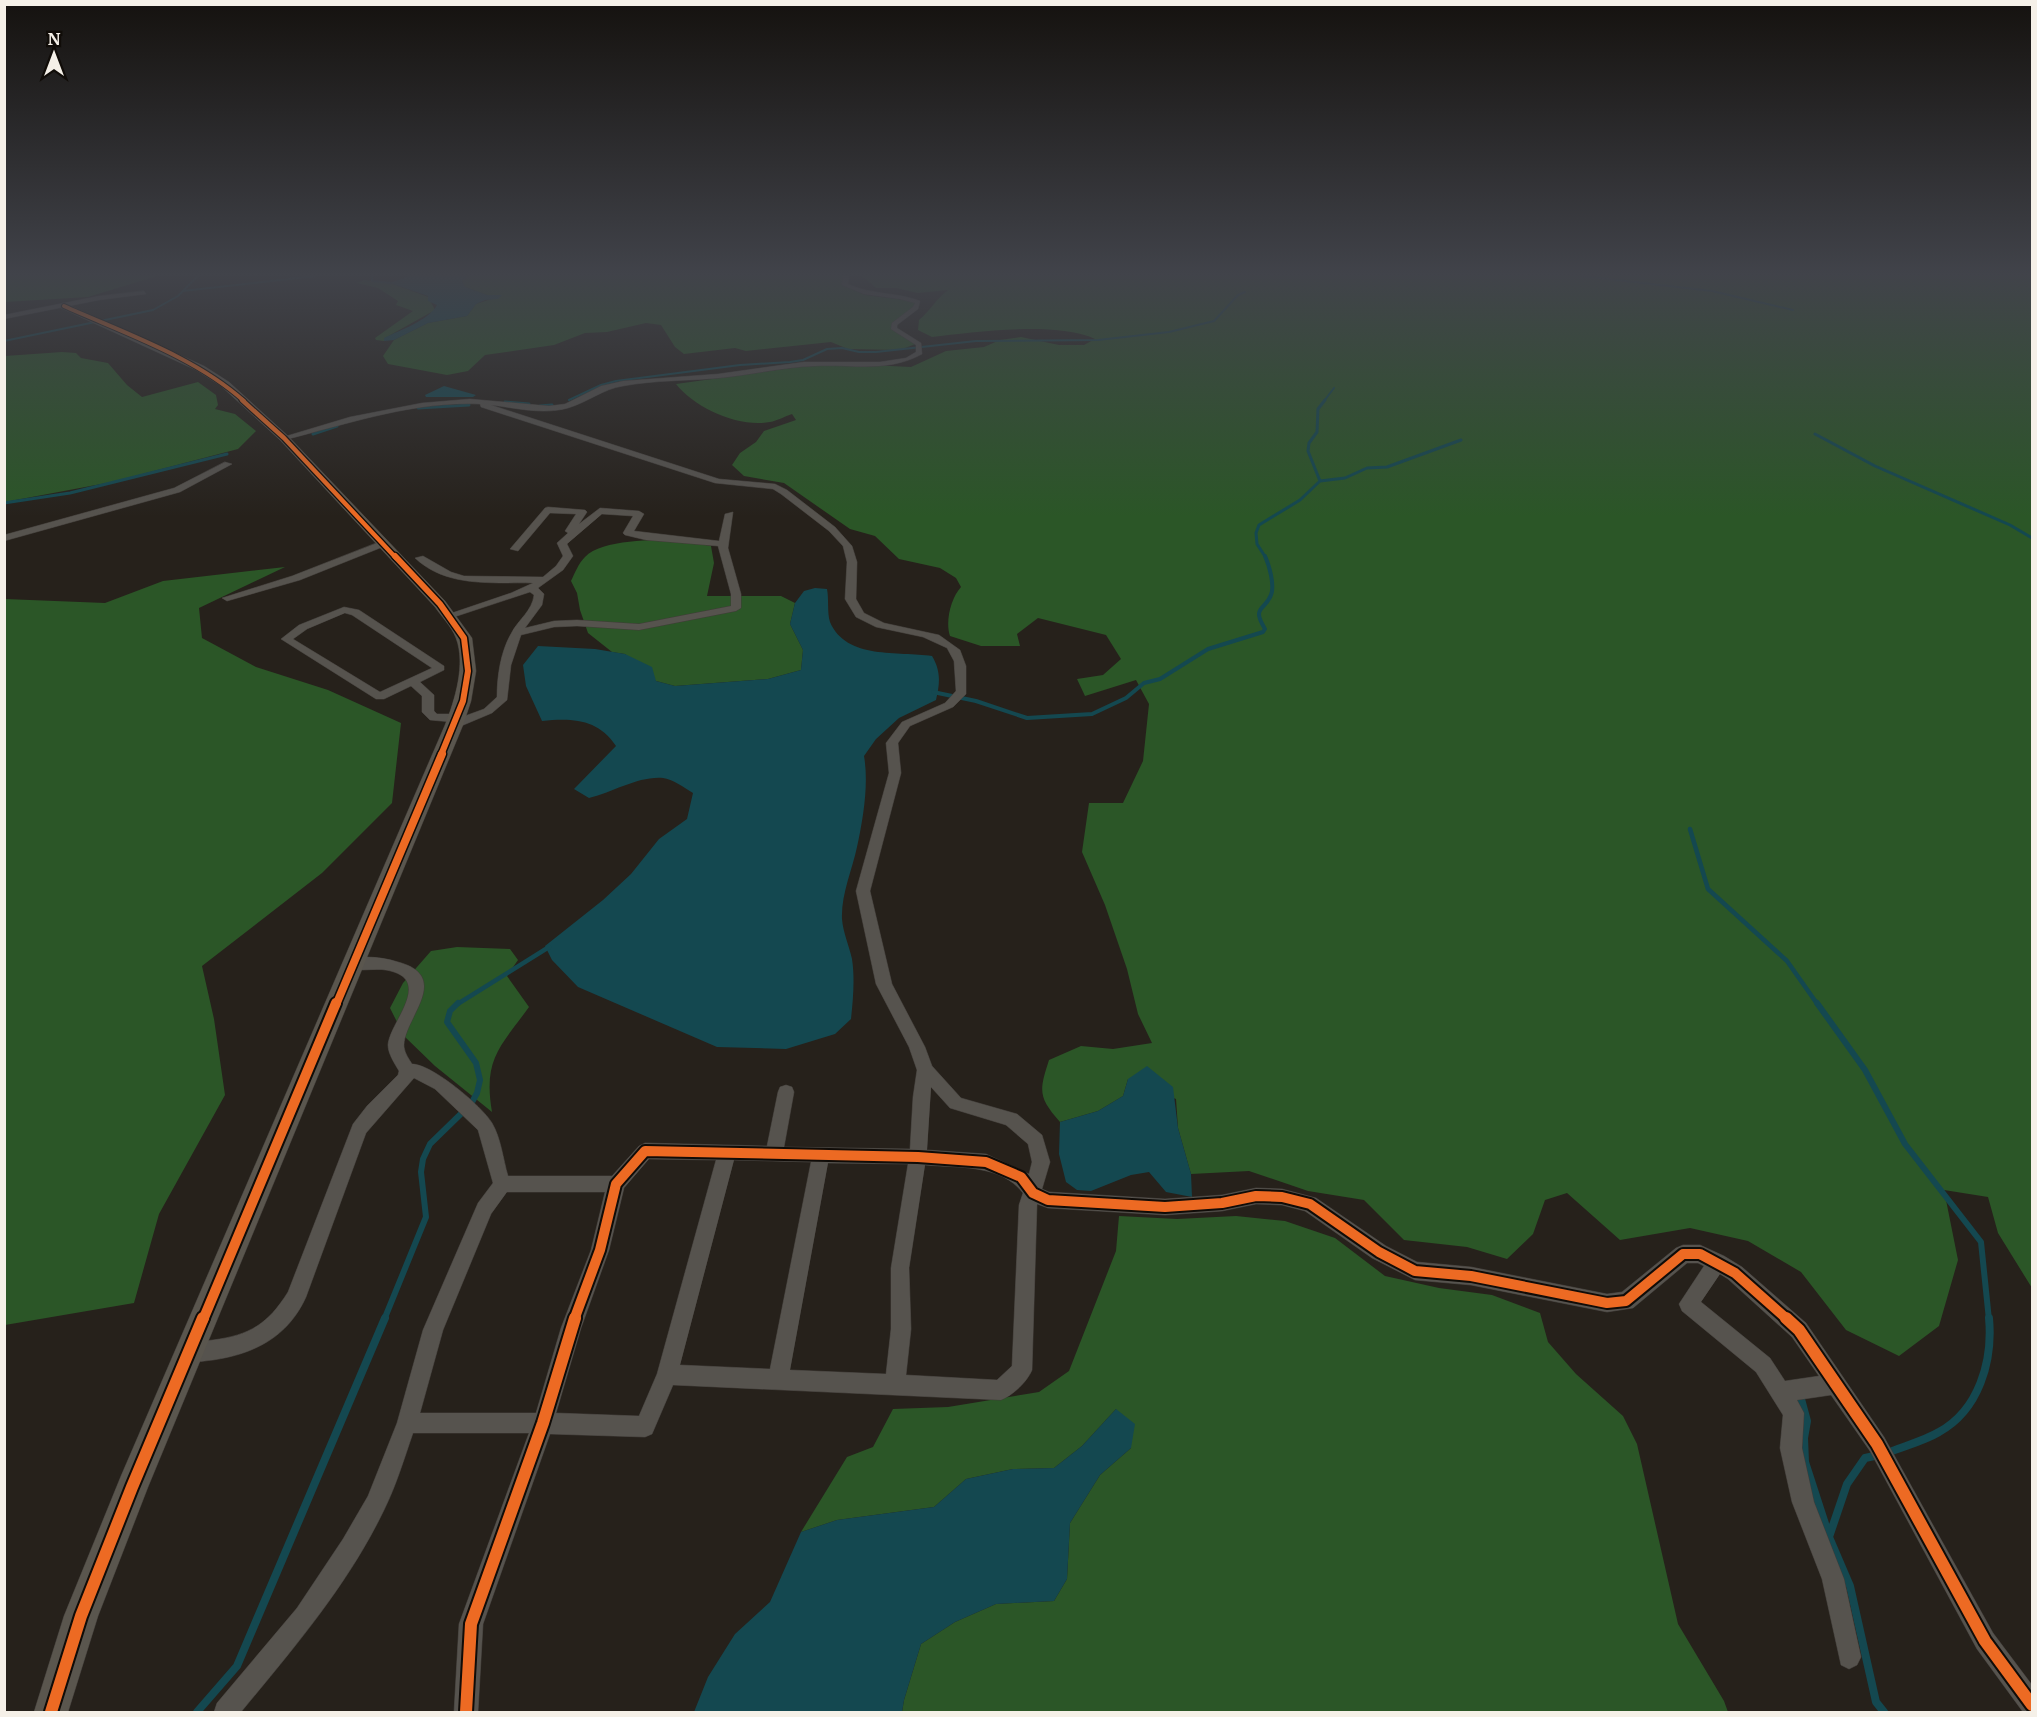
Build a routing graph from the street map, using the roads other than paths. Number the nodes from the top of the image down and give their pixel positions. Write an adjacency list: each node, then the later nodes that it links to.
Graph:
1 (174, 356): 4 (street)
2 (914, 356): 3 (street)
3 (483, 402): 4 (street); 21 (street)
4 (284, 438): 8 (street)
5 (228, 464): 7 (street)
6 (730, 514): 10 (street)
7 (4, 538)
8 (382, 543): 15 (street); 16 (street)
9 (562, 543): 10 (street); 11 (street); 13 (street)
10 (723, 544): 17 (street)
11 (515, 549)
12 (420, 558): 13 (street)
13 (542, 580): 14 (street)
14 (532, 588): 16 (street); 17 (street)
15 (227, 598)
16 (448, 616): 19 (street)
17 (516, 633): 19 (street)
18 (412, 681): 18 (street); 19 (street)
19 (455, 721): 20 (street)
20 (352, 964): 22 (street); 32 (street)
21 (925, 1070): 27 (street); 30 (street)
22 (407, 1071): 28 (street); 32 (street)
23 (786, 1092): 25 (street)
24 (727, 1153): 25 (street); 29 (street); 33 (street)
25 (774, 1154): 26 (street)
26 (821, 1154): 27 (street); 34 (street)
27 (918, 1157): 30 (street); 35 (street)
28 (502, 1184): 29 (street); 38 (street)
29 (616, 1184): 39 (street)
30 (1033, 1193): 31 (street); 35 (street)
31 (1718, 1262): 36 (street); 37 (street)
32 (188, 1353): 42 (street)
33 (668, 1375): 34 (street); 39 (street)
34 (777, 1379): 35 (street)
35 (895, 1384)
36 (1834, 1384): 37 (street); 41 (street)
37 (1782, 1392): 40 (street)
38 (407, 1423): 39 (street); 43 (street)
39 (543, 1423): 44 (street)
40 (1849, 1657)
41 (2032, 1705)
42 (51, 1713)
43 (226, 1713)
44 (466, 1713)

